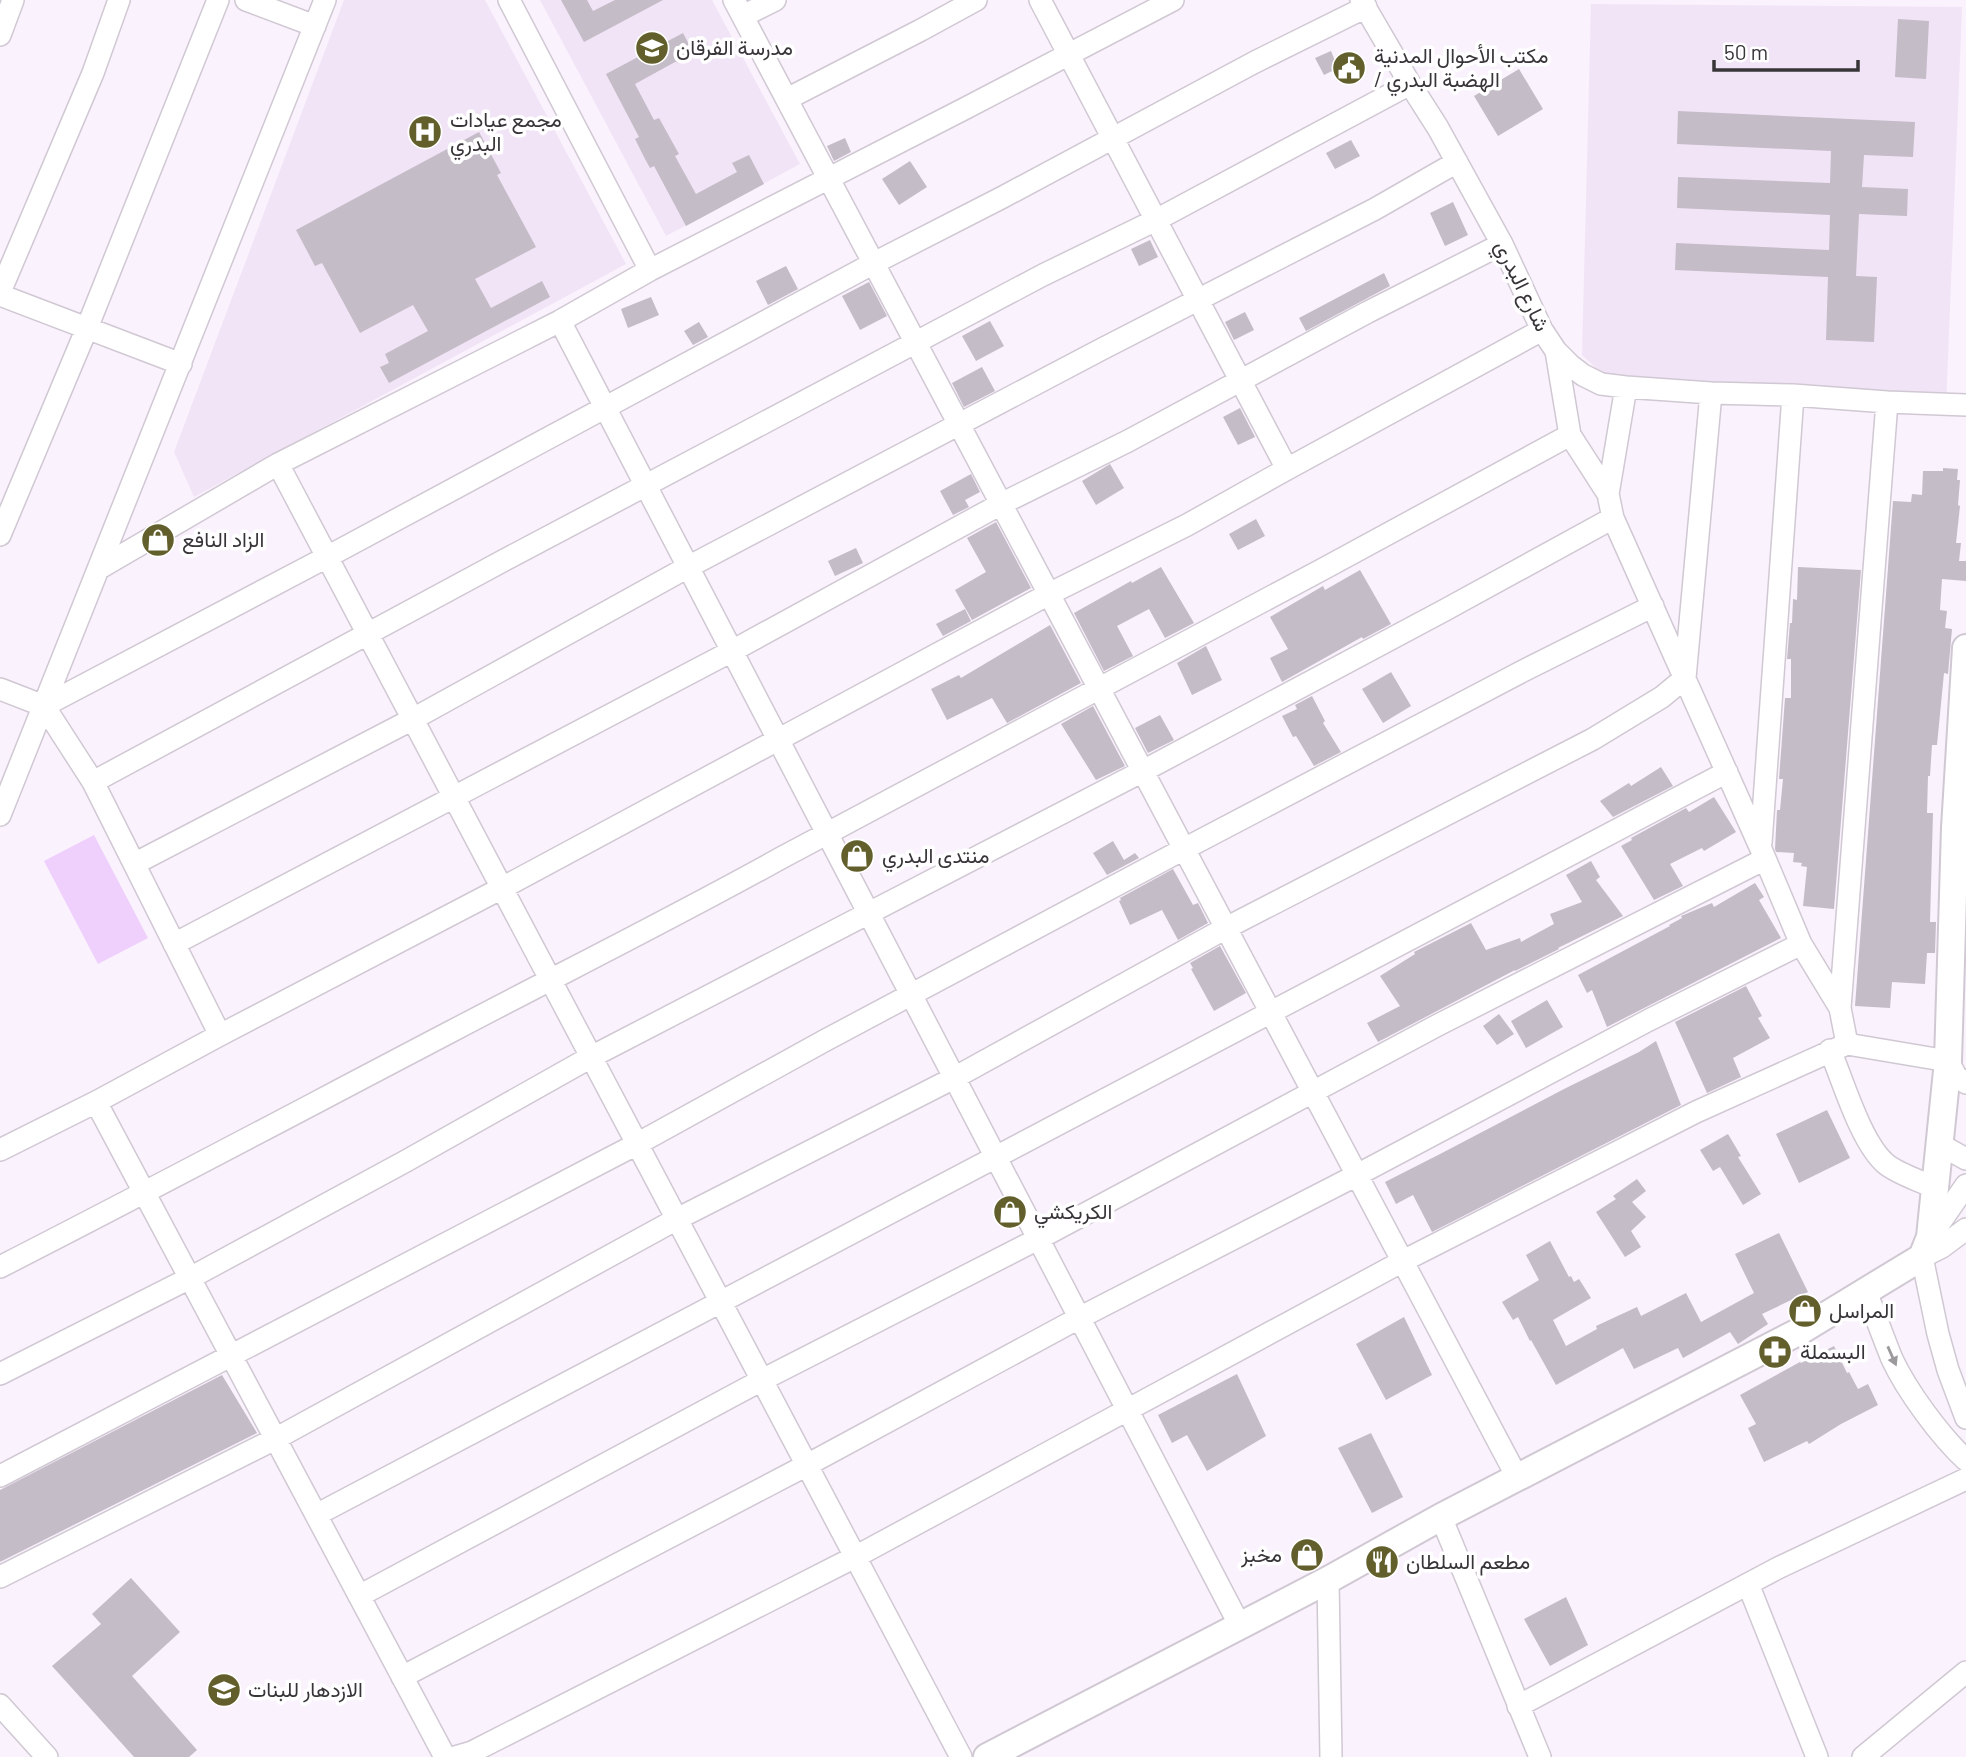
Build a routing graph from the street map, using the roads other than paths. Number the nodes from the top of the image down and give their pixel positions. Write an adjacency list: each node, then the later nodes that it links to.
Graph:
1 (13, 0): 14 (street)
2 (118, 0): 25 (street)
3 (218, 0): 28 (street)
4 (246, 0): 13 (street)
5 (325, 0): 13 (street)
6 (509, 0): 24 (street)
7 (775, 0): 12 (street)
8 (976, 0): 17 (street)
9 (1040, 0): 15 (street)
10 (1172, 0): 15 (street)
11 (1364, 3): 16 (street, شارع البدري); 18 (street)
12 (739, 8): 17 (street)
13 (315, 26): 32 (street)
14 (0, 35)
15 (1069, 54): 18 (street); 20 (street)
16 (1410, 84): 19 (street, شارع البدري); 21 (street)
17 (787, 99): 20 (street)
18 (1112, 137): 21 (street); 23 (street)
19 (1457, 162): 22 (street, شارع البدري); 26 (street)
20 (828, 177): 23 (street); 24 (street)
21 (1156, 220): 26 (street); 30 (street)
22 (1502, 244): 29 (street, شارع البدري); 33 (street)
23 (874, 263): 30 (street); 39 (street)
24 (650, 270): 27 (street)
25 (0, 294): 28 (street)
26 (1198, 299): 33 (street); 40 (street)
27 (559, 321): 39 (street); 42 (street)
28 (87, 328): 32 (street); 48 (street)
29 (1542, 330): 31 (street, شارع البدري); 43 (street)
30 (916, 343): 40 (street); 44 (street)
31 (1556, 351): 34 (street, شارع البدري); 41 (street)
32 (181, 364): 51 (street)
33 (1240, 380): 43 (street); 46 (street)
34 (1626, 387): 35 (street, شارع البدري); 45 (street)
35 (1711, 393): 36 (street, شارع البدري); 57 (street)
36 (1794, 395): 37 (street, شارع البدري); 70 (street)
37 (1887, 402): 38 (street, شارع البدري); 79 (street)
38 (1966, 405)
39 (604, 407): 44 (street); 49 (street)
40 (959, 424): 46 (street); 50 (street)
41 (1570, 435): 45 (street); 59 (street)
42 (278, 464): 49 (street); 51 (street)
43 (1287, 469): 52 (street)
44 (646, 486): 50 (street); 54 (street)
45 (1608, 494): 47 (street)
46 (1001, 504): 52 (street); 56 (street)
47 (1614, 518): 53 (street); 63 (street)
48 (0, 535)
49 (327, 557): 54 (street); 60 (street)
50 (688, 567): 56 (street); 61 (street)
51 (100, 568): 60 (street)
52 (1049, 594): 59 (street); 62 (street)
53 (1653, 606): 57 (street); 69 (street)
54 (368, 634): 61 (street); 65 (street)
55 (1966, 648): 84 (main road)
56 (732, 651): 62 (street); 66 (street)
57 (1685, 678): 64 (street); 74 (street)
58 (0, 689): 60 (street)
59 (1099, 689): 63 (street); 68 (street)
60 (44, 706): 65 (street); 67 (street)
61 (412, 719): 66 (street); 71 (street)
62 (778, 740): 68 (street); 72 (street)
63 (1143, 771): 69 (street); 73 (street)
64 (1727, 772): 70 (street); 80 (street)
65 (93, 782): 71 (street)
66 (454, 797): 72 (street); 75 (street)
67 (0, 815)
68 (827, 834): 73 (street); 77 (street)
69 (1184, 849): 74 (street); 78 (street)
70 (1763, 854): 76 (street); 87 (street)
71 (134, 864): 75 (street)
72 (502, 888): 77 (street); 81 (street)
73 (869, 914): 78 (street); 83 (street)
74 (1226, 928): 80 (street); 85 (street)
75 (174, 944): 81 (street)
76 (1801, 944): 79 (street); 94 (street)
77 (550, 979): 83 (street); 97 (street)
78 (911, 995): 85 (street); 89 (street)
79 (1840, 1008): 82 (street)
80 (1271, 1013): 87 (street); 92 (street)
81 (220, 1035): 88 (street)
82 (1839, 1047): 84 (street); 96 (street); 102 (street)
83 (591, 1057): 89 (street); 104 (street)
84 (1948, 1061): 86 (street); 90 (main road)
85 (954, 1078): 92 (street); 98 (street)
86 (1966, 1083)
87 (1313, 1091): 94 (street); 100 (street)
88 (96, 1102): 91 (street); 97 (street)
89 (637, 1144): 98 (street); 108 (street)
90 (1939, 1144): 93 (street); 96 (main road)
91 (0, 1150)
92 (996, 1158): 100 (street); 106 (street)
93 (1966, 1159)
94 (1357, 1175): 102 (street); 107 (street)
95 (1966, 1185): 101 (street)
96 (1936, 1188): 101 (main road)
97 (145, 1193): 103 (street); 104 (street)
98 (677, 1219): 106 (street); 113 (street)
99 (1966, 1229): 101 (street)
100 (1038, 1239): 107 (street); 110 (street)
101 (1926, 1247): 105 (main road); 112 (street)
102 (1403, 1261): 111 (street); 117 (street)
103 (0, 1267)
104 (190, 1278): 108 (street); 109 (street)
105 (1866, 1292): 114 (street, one-way to 114); 117 (main road)
106 (721, 1303): 110 (street); 119 (street)
107 (1079, 1318): 111 (street); 115 (street)
108 (231, 1356): 113 (street); 116 (street)
109 (0, 1374)
110 (762, 1380): 115 (street); 125 (street)
111 (1127, 1410): 121 (street); 126 (street)
112 (1966, 1418)
113 (275, 1439): 119 (street); 122 (street)
114 (1966, 1460)
115 (807, 1465): 121 (street); 128 (street)
116 (0, 1476)
117 (1517, 1477): 120 (main road)
118 (1966, 1479): 124 (street)
119 (316, 1515): 125 (street)
120 (1441, 1517): 123 (main road); 130 (street)
121 (855, 1557): 134 (street); 135 (street)
122 (0, 1577)
123 (1328, 1580): 126 (main road); 137 (street)
124 (1748, 1584): 130 (street); 139 (street)
125 (359, 1596): 128 (street)
126 (1239, 1624): 136 (main road)
127 (1966, 1672): 140 (street)
128 (402, 1677): 133 (street)
129 (0, 1705): 131 (street)
130 (1518, 1706): 138 (street)
131 (47, 1757)
132 (429, 1757): 133 (street)
133 (444, 1757): 134 (street)
134 (453, 1757)
135 (961, 1757)
136 (987, 1757)
137 (1331, 1757)
138 (1540, 1757)
139 (1817, 1757)
140 (1863, 1757)

